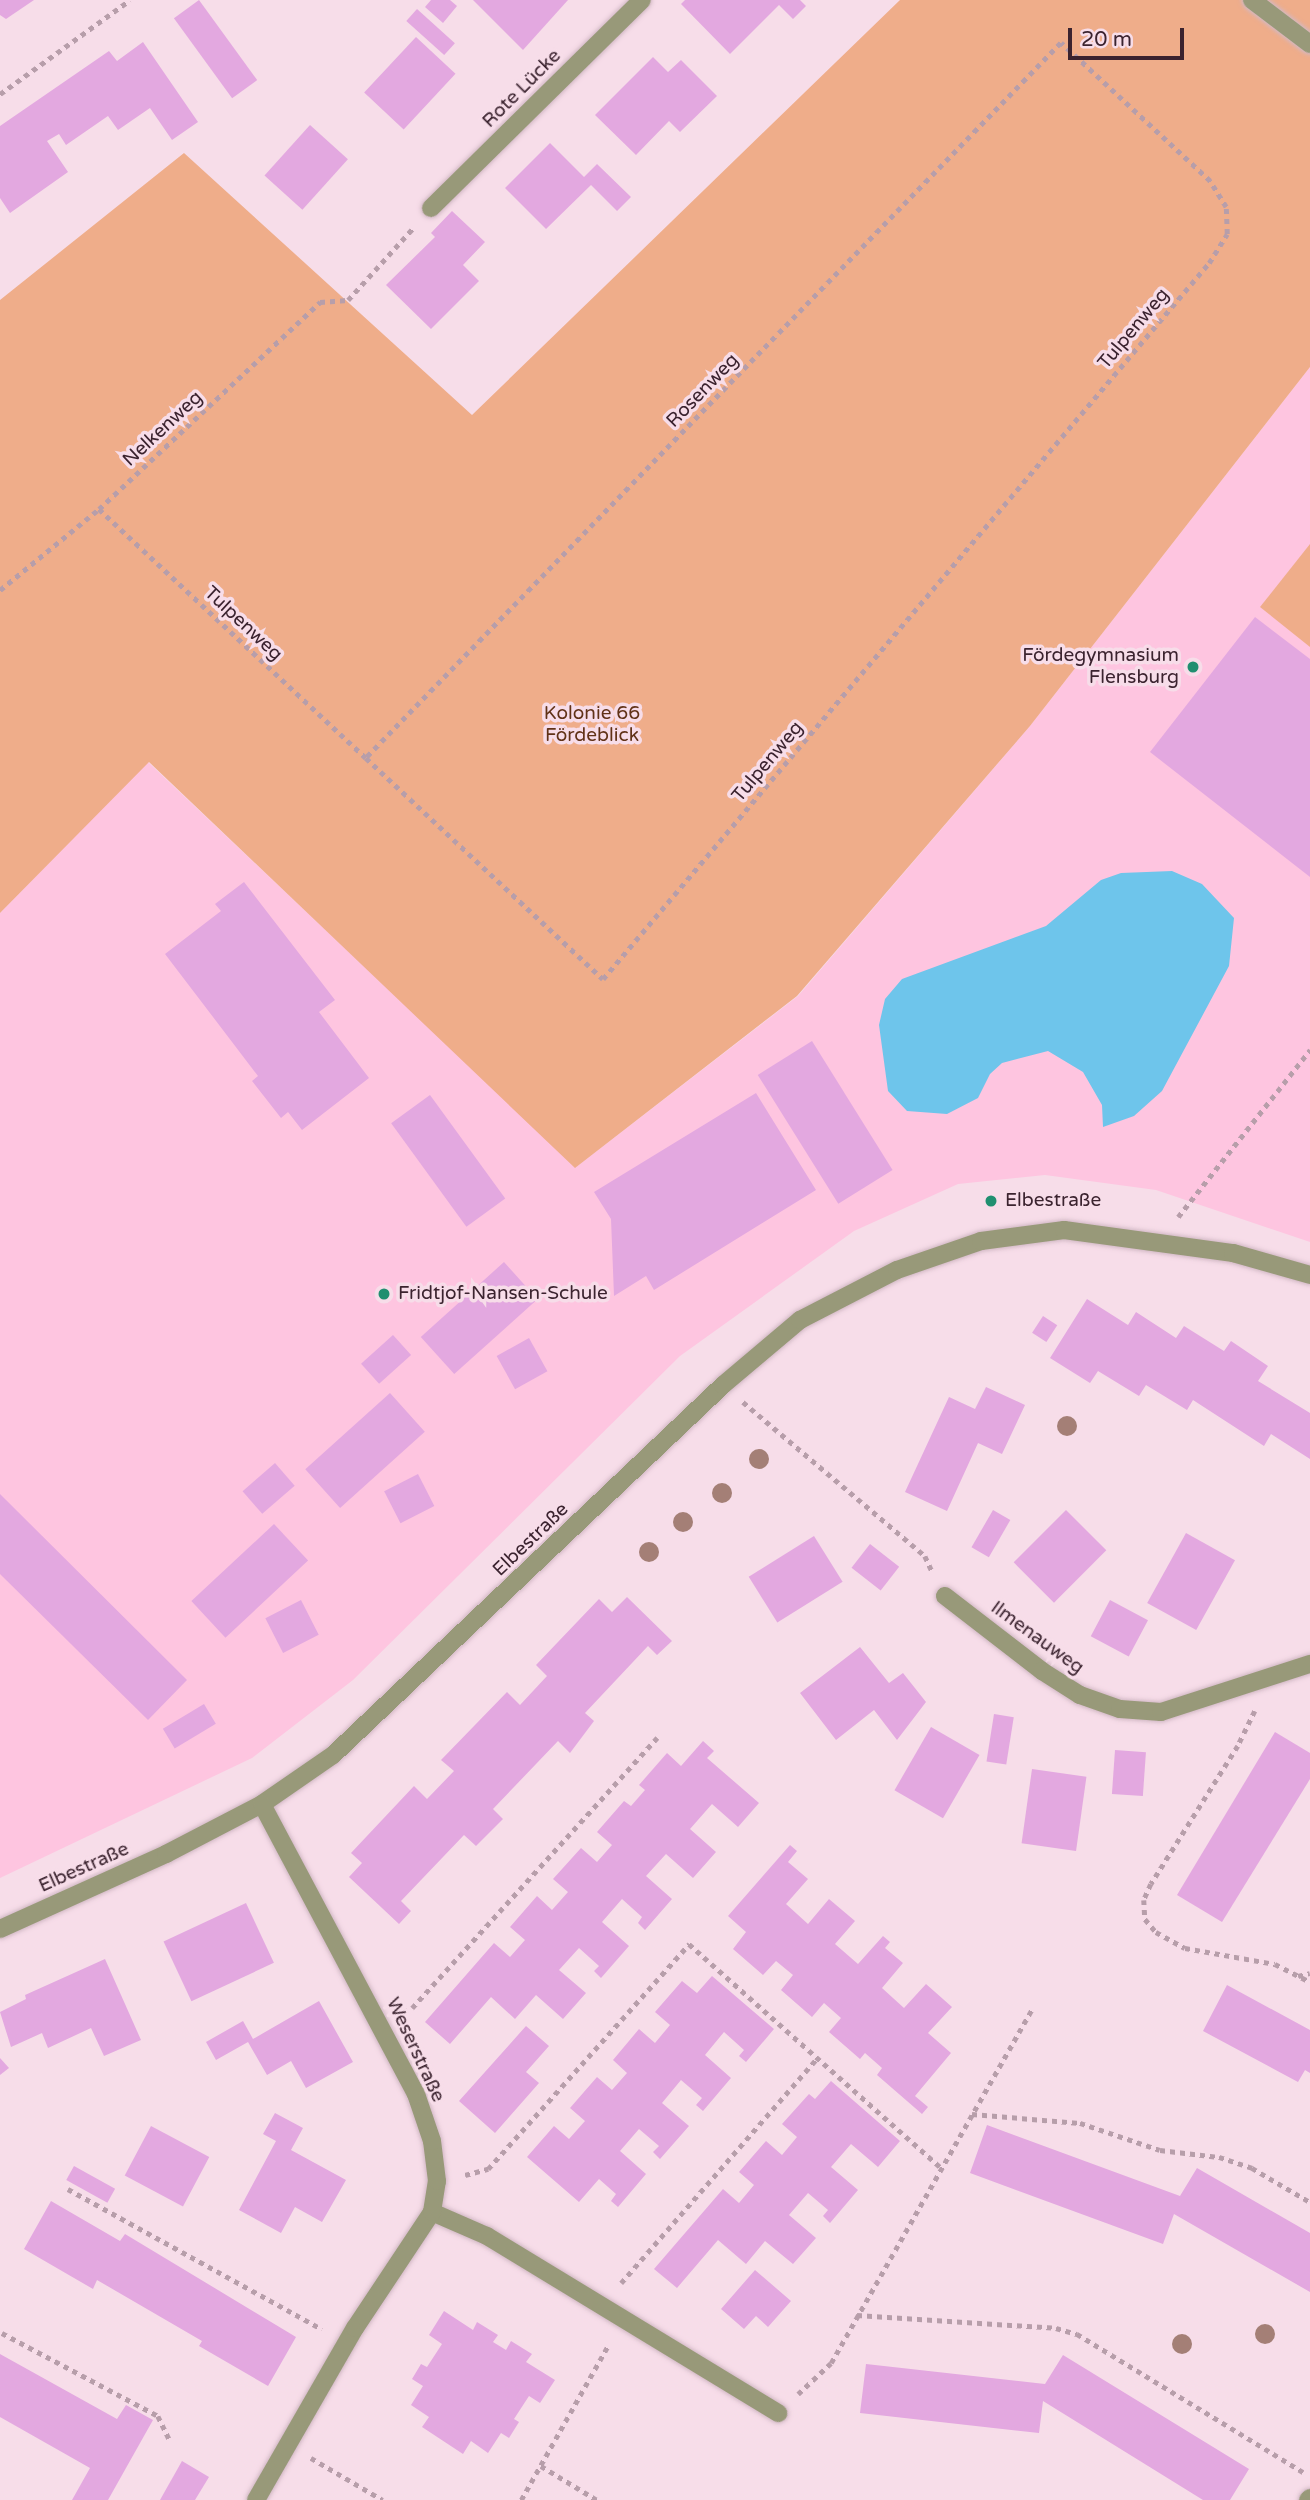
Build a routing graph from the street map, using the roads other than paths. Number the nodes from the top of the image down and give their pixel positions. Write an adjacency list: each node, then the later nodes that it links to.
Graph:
1 (642, 0): 4 (street, Rote Lücke)
2 (1252, 0): 3 (street)
3 (1310, 44)
4 (431, 208)
5 (1310, 1275): 8 (street, Elbestraße)
6 (945, 1596): 7 (street, Ilmenauweg)
7 (1310, 1664)
8 (262, 1804): 9 (street, Elbestraße); 10 (street, Weserstraße)
9 (0, 1929)
10 (432, 2211): 11 (street); 12 (street, Weserstraße)
11 (778, 2413)
12 (257, 2500)

